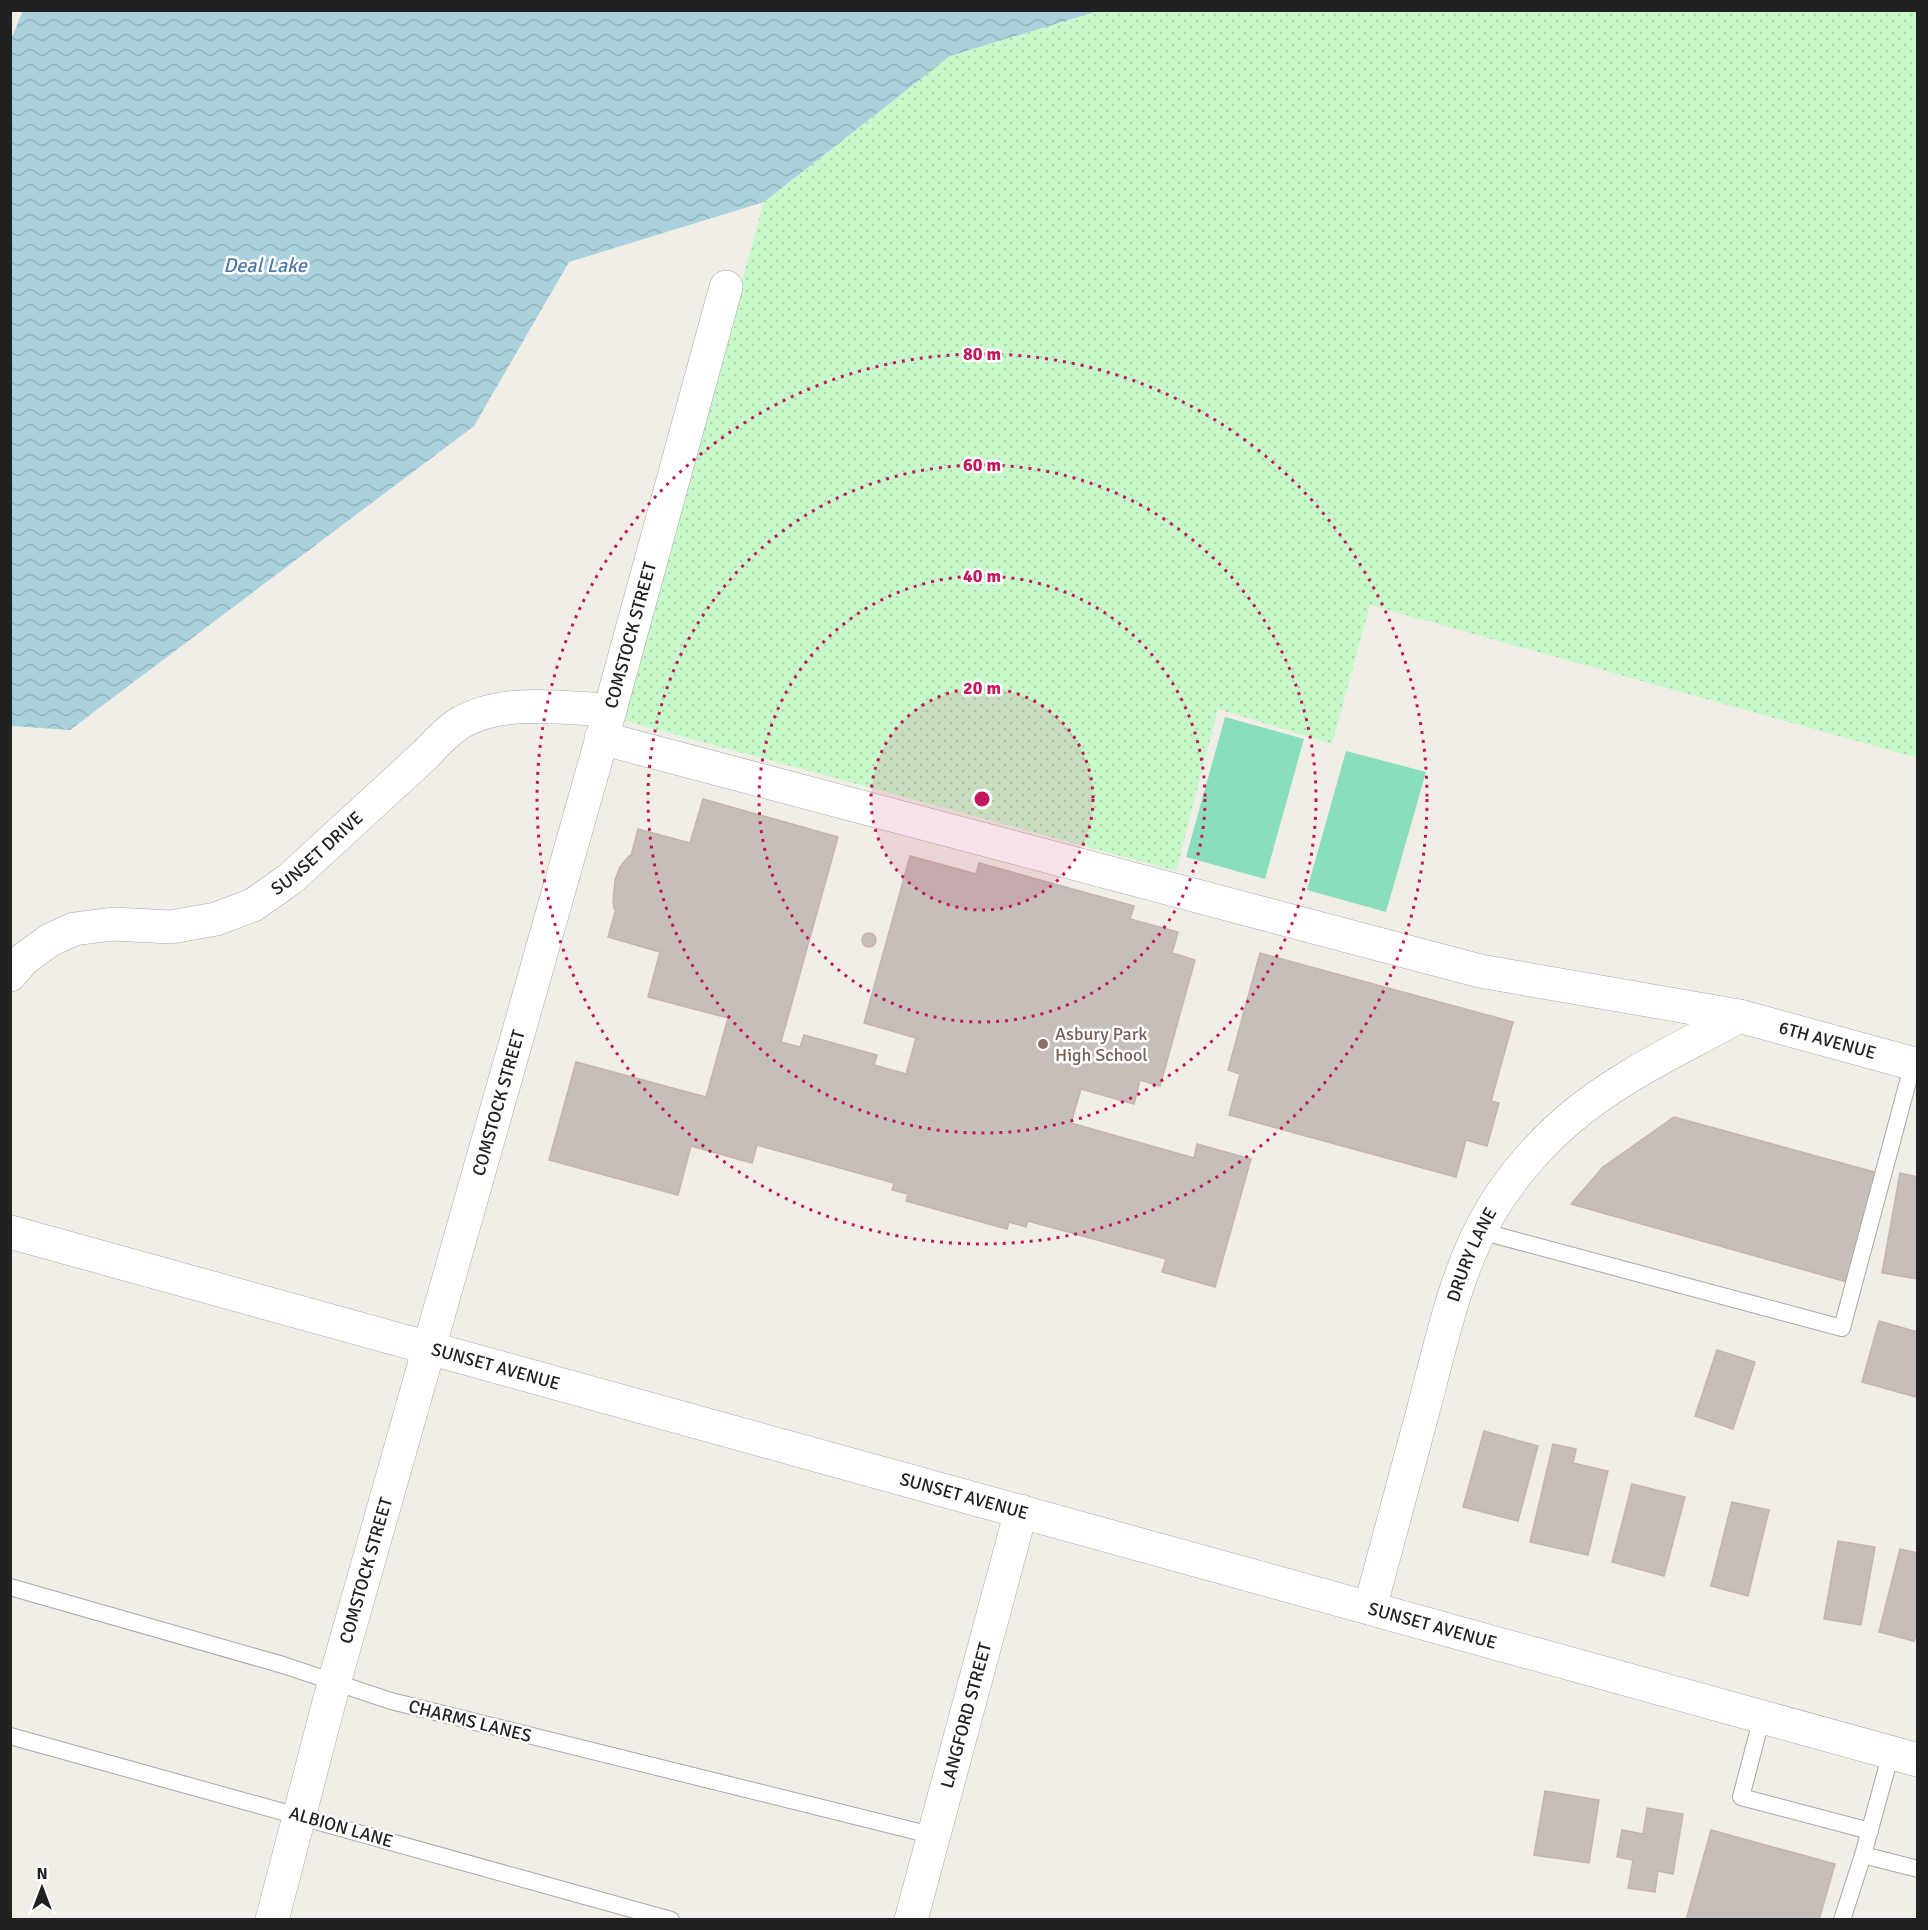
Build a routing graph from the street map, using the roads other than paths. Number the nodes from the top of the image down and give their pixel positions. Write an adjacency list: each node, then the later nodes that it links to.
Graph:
1 (726, 287): 2 (street, COMSTOCK STREET)
2 (605, 724): 3 (street, SUNSET DRIVE); 4 (street, SUNSET DRIVE); 8 (street, COMSTOCK STREET)
3 (10, 975)
4 (1739, 1016): 5 (street, 6TH AVENUE); 6 (street, DRURY LANE)
5 (1915, 1064): 6 (lane)
6 (1480, 1231): 11 (street, DRURY LANE)
7 (10, 1232): 8 (street, SUNSET AVENUE)
8 (428, 1347): 9 (street, SUNSET AVENUE); 12 (street, COMSTOCK STREET)
9 (1021, 1511): 11 (street, SUNSET AVENUE); 18 (street, LANGFORD STREET)
10 (10, 1587): 12 (lane, CHARMS LANES)
11 (1370, 1608): 13 (street, SUNSET AVENUE)
12 (333, 1683): 16 (street, COMSTOCK STREET); 18 (lane, CHARMS LANES)
13 (1762, 1717): 15 (street, SUNSET AVENUE); 17 (lane)
14 (10, 1736): 16 (lane, ALBION LANE)
15 (1904, 1756): 17 (lane)
16 (299, 1816): 21 (street, COMSTOCK STREET); 22 (lane, ALBION LANE)
17 (1870, 1831): 19 (lane)
18 (935, 1836): 23 (street, LANGFORD STREET)
19 (1863, 1855): 20 (lane); 24 (lane)
20 (1917, 1869)
21 (272, 1920)
22 (671, 1920)
23 (911, 1920)
24 (1842, 1920)

